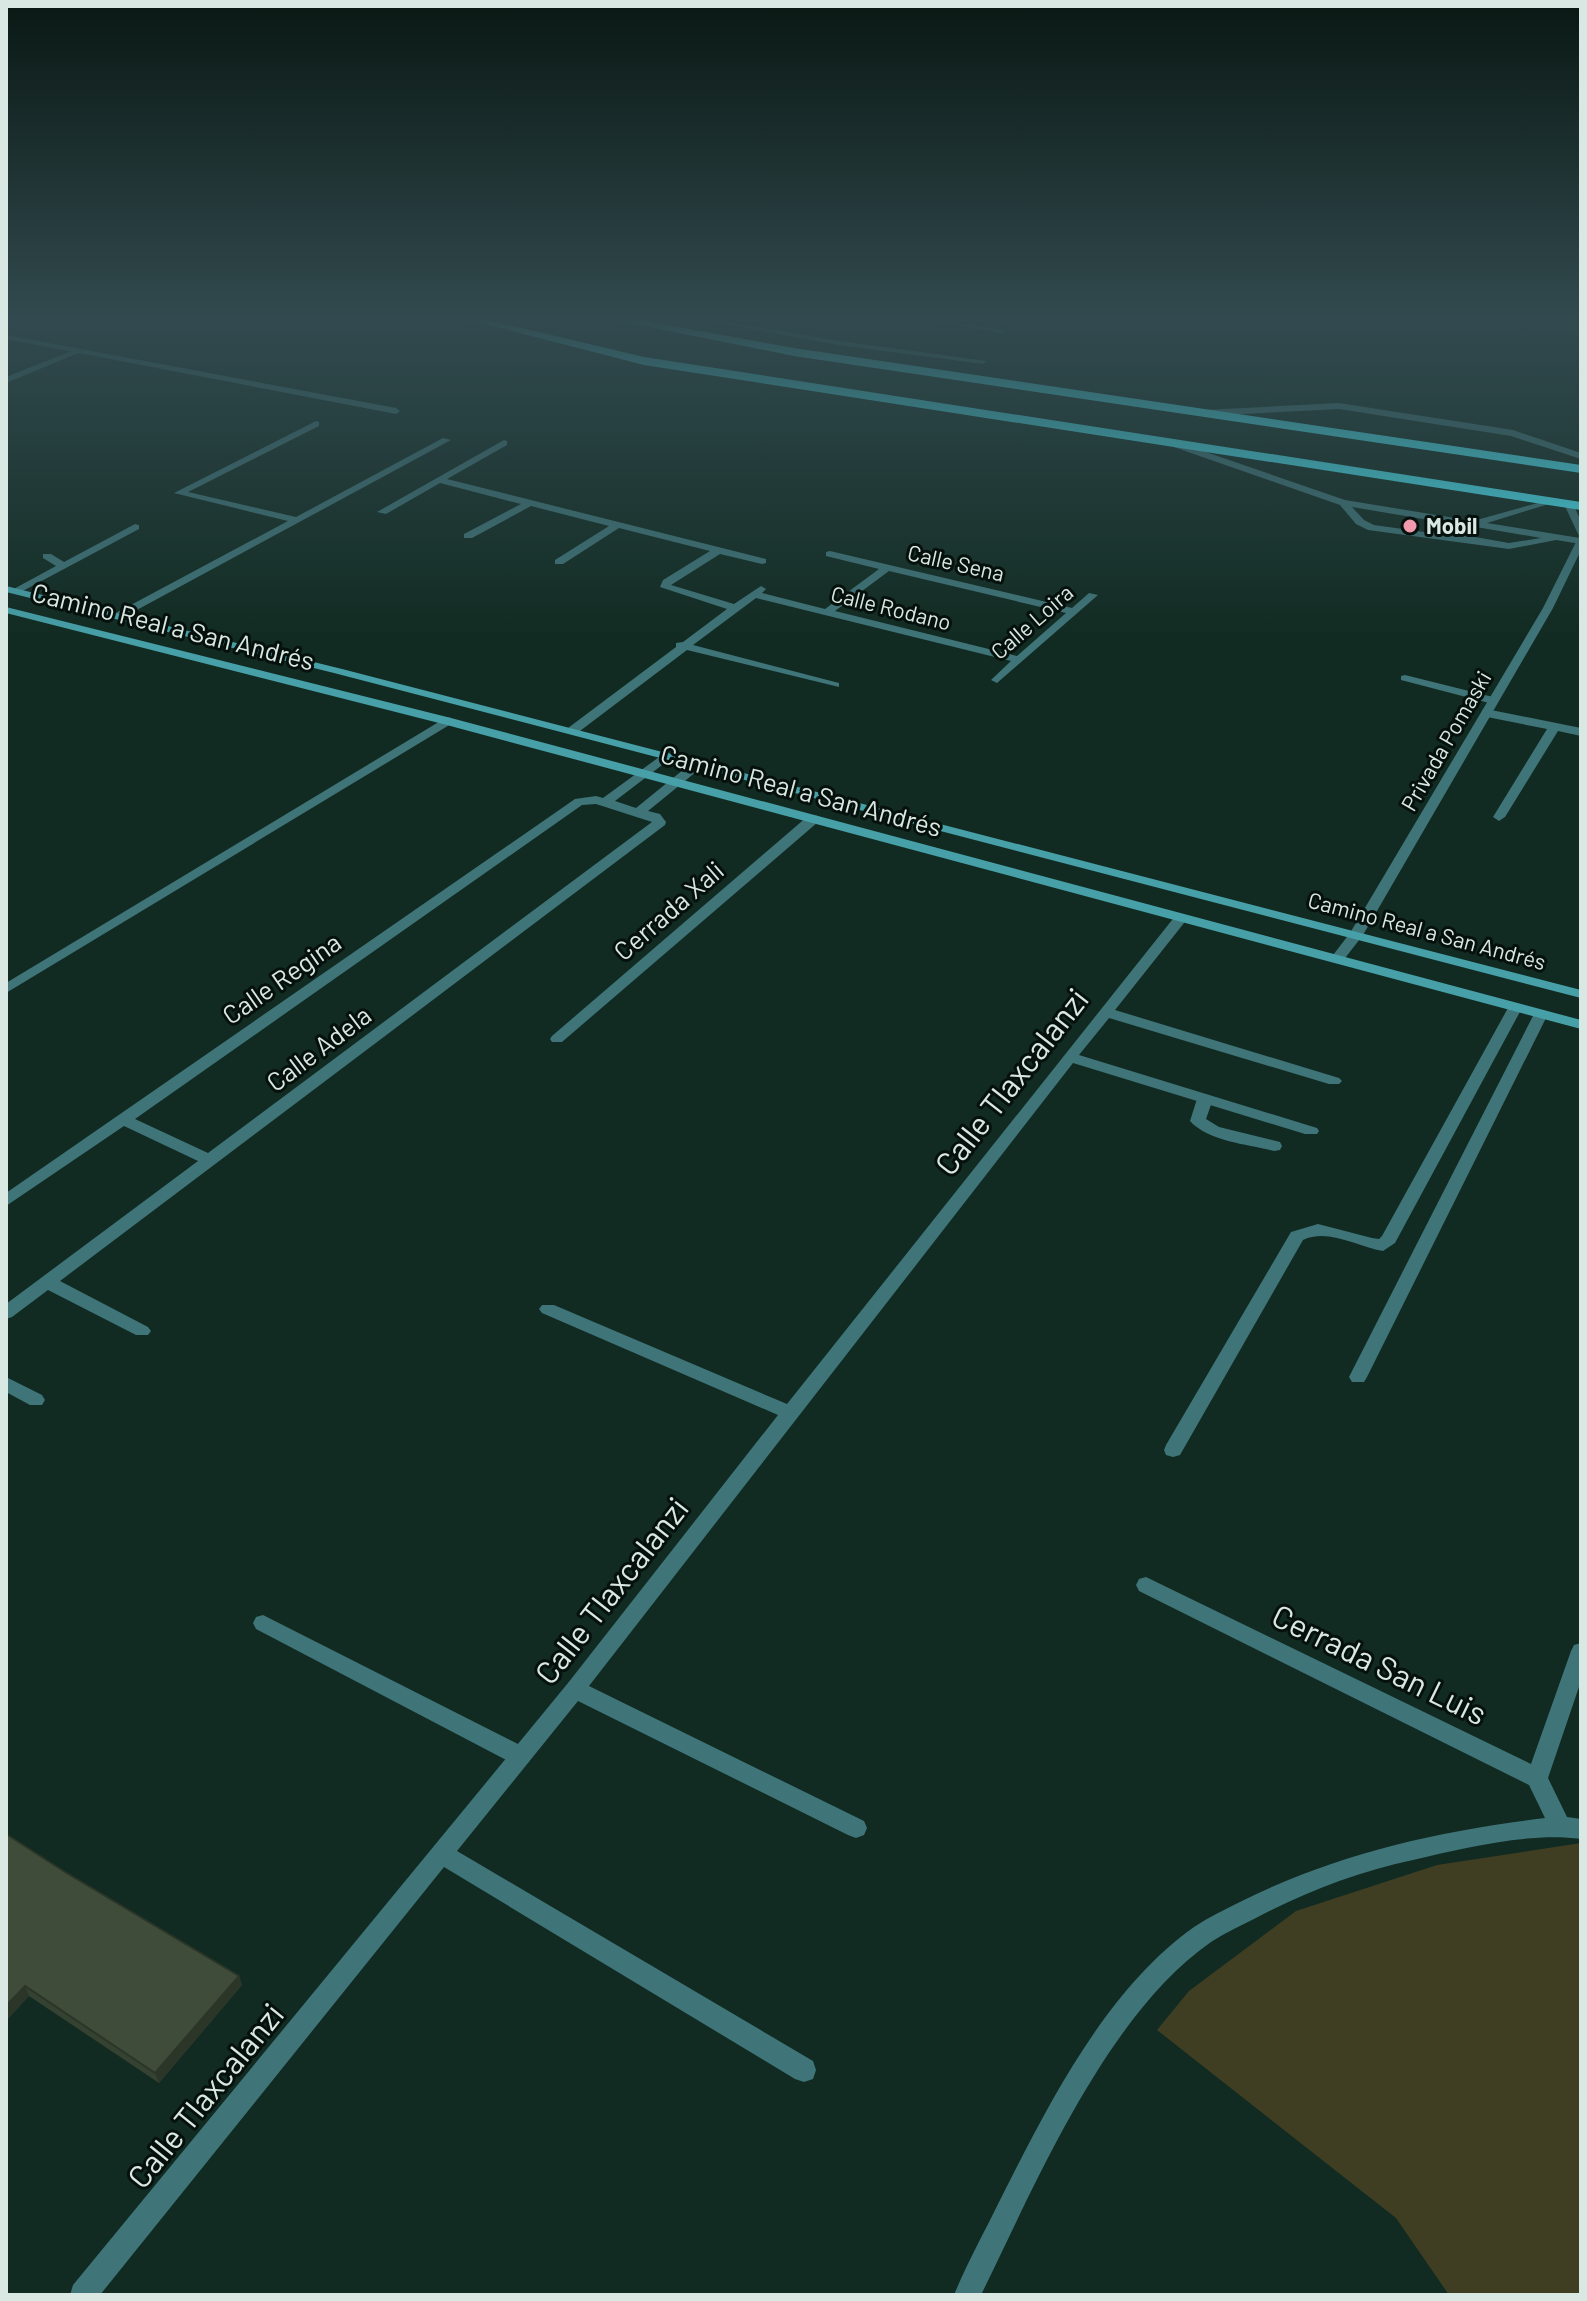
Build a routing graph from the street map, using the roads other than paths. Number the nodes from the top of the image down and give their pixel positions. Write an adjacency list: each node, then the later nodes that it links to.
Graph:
1 (313, 425): 16 (street)
2 (1063, 425): 6 (highway)
3 (1283, 425): 9 (highway)
4 (1464, 425): 8 (street)
5 (446, 440): 16 (street)
6 (1165, 441): 11 (highway); 13 (street)
7 (504, 443): 10 (street)
8 (1581, 456)
9 (1581, 469)
10 (438, 480): 12 (street); 15 (street)
11 (1549, 501): 14 (highway); 17 (street)
12 (530, 503): 18 (street); 20 (street)
13 (1343, 503): 17 (street); 21 (street)
14 (1575, 505): 23 (street)
15 (382, 512)
16 (297, 520): 39 (street)
17 (1476, 523): 21 (street); 22 (street)
18 (617, 525): 24 (street); 28 (street)
19 (135, 527): 29 (street)
20 (468, 536)
21 (1455, 537): 22 (street)
22 (1559, 537): 23 (street)
23 (1581, 538): 45 (street, Privada Pomaski)
24 (719, 550): 27 (street); 35 (street)
25 (830, 554): 30 (street, Calle Sena)
26 (47, 556): 29 (street)
27 (762, 561)
28 (559, 562)
29 (64, 566): 32 (street)
30 (887, 568): 37 (street); 38 (street, Calle Sena)
31 (766, 586): 33 (street)
32 (11, 590): 39 (main road, Camino Real a San Andrés)
33 (753, 594): 35 (street); 37 (street, Calle Rodano)
34 (1093, 595): 38 (street, Calle Loira)
35 (735, 608): 40 (street)
36 (6, 610): 47 (main road, Camino Real a San Andrés)
37 (827, 612): 41 (street, Calle Rodano)
38 (1074, 612): 41 (street, Calle Loira)
39 (118, 616): 49 (main road, Camino Real a San Andrés)
40 (680, 645): 44 (street); 49 (street)
41 (1019, 660): 43 (street, Calle Loira)
42 (1405, 678): 45 (street)
43 (997, 680)
44 (835, 685)
45 (1493, 700): 46 (street, Privada Pomaski)
46 (1486, 713): 48 (street); 60 (street, Privada Pomaski)
47 (447, 721): 53 (main road, Camino Real a San Andrés); 62 (street)
48 (1554, 727): 50 (street); 57 (street)
49 (565, 729): 51 (main road, Camino Real a San Andrés)
50 (1581, 732)
51 (666, 756): 52 (main road, Camino Real a San Andrés); 53 (street)
52 (698, 764): 54 (street); 60 (main road, Camino Real a San Andrés)
53 (644, 774): 54 (main road, Camino Real a San Andrés); 55 (street)
54 (675, 782): 56 (street); 58 (main road, Camino Real a San Andrés)
55 (605, 803): 56 (street); 72 (street, Calle Regina)
56 (639, 812): 75 (street, Calle Adela)
57 (1499, 817)
58 (813, 819): 59 (main road, Camino Real a San Andrés); 68 (street, Cerrada Xali)
59 (1181, 918): 61 (main road, Camino Real a San Andrés); 65 (street, Calle Tlaxcalanzi)
60 (1356, 935): 61 (street, Privada Pomaski); 63 (main road, Camino Real a San Andrés)
61 (1337, 959): 64 (main road, Camino Real a San Andrés)
62 (6, 989)
63 (1581, 994)
64 (1515, 1008): 66 (main road, Camino Real a San Andrés); 85 (street)
65 (1105, 1012): 69 (street, Calle Tlaxcalanzi); 70 (street)
66 (1541, 1014): 67 (main road, Camino Real a San Andrés); 81 (street)
67 (1581, 1025)
68 (557, 1039)
69 (1070, 1057): 71 (street); 84 (street, Calle Tlaxcalanzi)
70 (1334, 1081)
71 (1205, 1099): 73 (street); 74 (street)
72 (122, 1119): 75 (street); 76 (street, Calle Regina)
73 (1311, 1131)
74 (1274, 1146)
75 (210, 1160): 77 (street, Calle Adela)
76 (6, 1201)
77 (47, 1282): 79 (street, Calle Adela); 80 (street)
78 (548, 1309): 84 (street)
79 (6, 1313)
80 (142, 1331)
81 (1358, 1377)
82 (6, 1384): 83 (street)
83 (36, 1400)
84 (790, 1413): 89 (street, Calle Tlaxcalanzi)
85 (1173, 1450)
86 (1146, 1585): 91 (street, Cerrada San Luis)
87 (263, 1623): 90 (street)
88 (1581, 1651): 91 (street)
89 (575, 1689): 90 (street, Calle Tlaxcalanzi); 92 (street)
90 (520, 1756): 94 (street, Calle Tlaxcalanzi)
91 (1537, 1778): 93 (street)
92 (856, 1828)
93 (1571, 1828): 97 (street)
94 (441, 1853): 95 (street); 96 (street, Calle Tlaxcalanzi)
95 (804, 2070)
96 (83, 2295)
97 (967, 2295)

